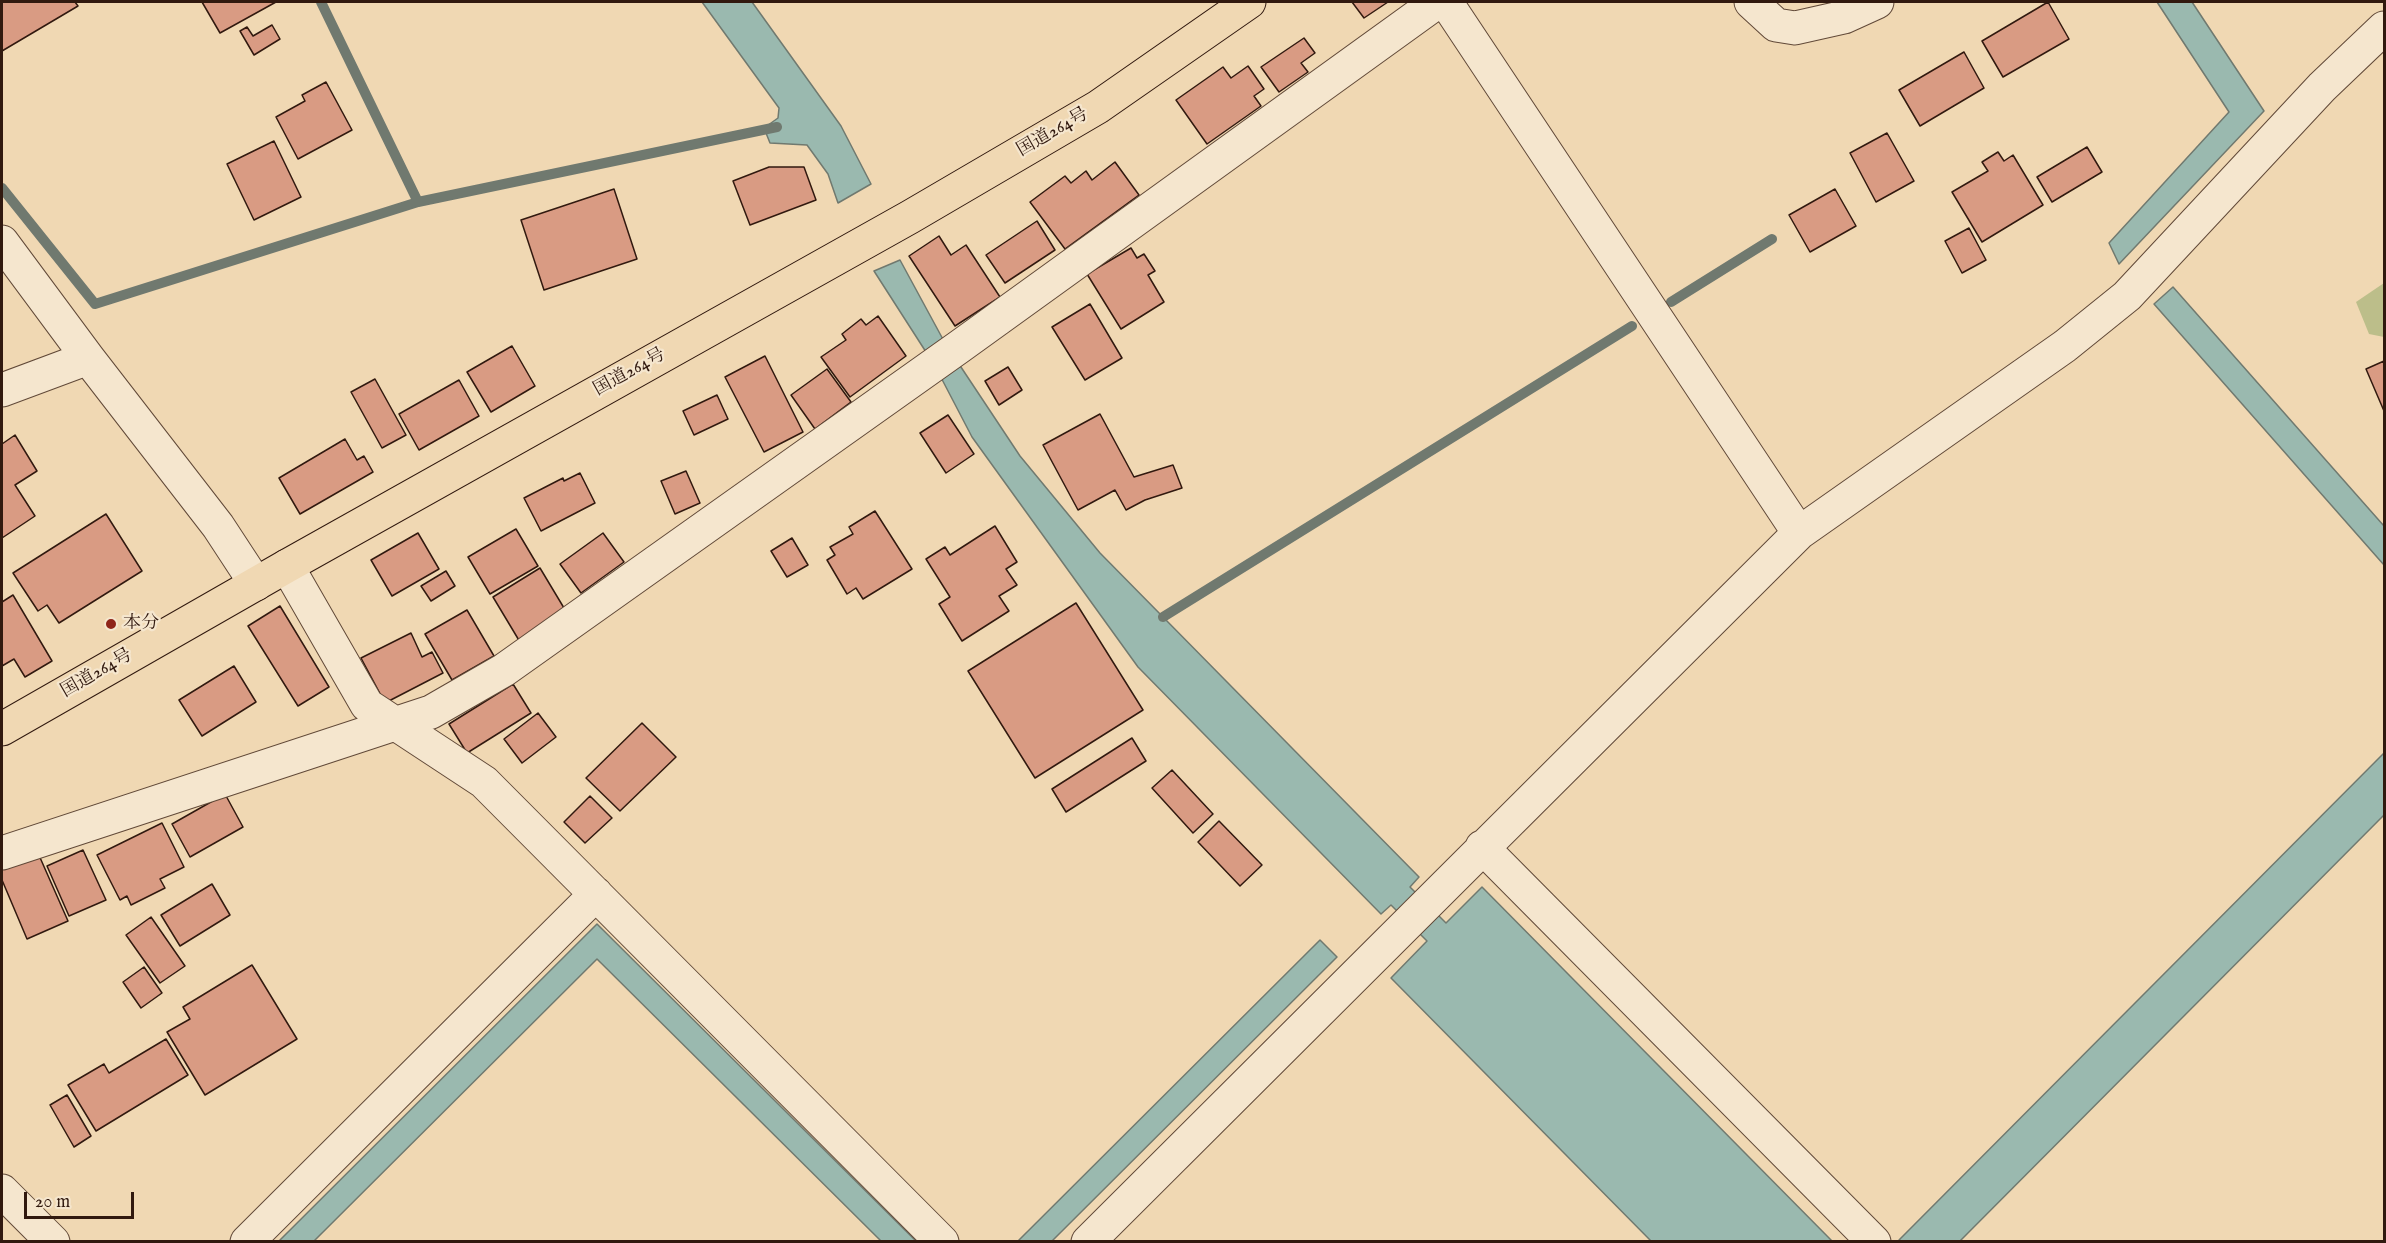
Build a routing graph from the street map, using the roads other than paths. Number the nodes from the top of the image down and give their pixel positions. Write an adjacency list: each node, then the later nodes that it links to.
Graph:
1 (1249, 2): 11 (highway, 国道264号)
2 (1437, 2): 13 (street)
3 (1446, 2): 10 (street)
4 (1752, 2): 5 (street)
5 (1877, 2)
6 (2385, 28): 10 (street)
7 (2, 242): 8 (street)
8 (88, 358): 9 (street); 12 (street)
9 (2, 390)
10 (1799, 532): 15 (street)
11 (287, 566): 12 (highway, 国道264号); 13 (street)
12 (256, 584): 14 (highway, 国道264号)
13 (397, 724): 16 (street); 17 (street)
14 (2, 729)
15 (1482, 847): 22 (street); 23 (street)
16 (2, 853)
17 (596, 894): 20 (street); 21 (street)
18 (2, 1191): 19 (street)
19 (53, 1242)
20 (247, 1242)
21 (942, 1242)
22 (1088, 1242)
23 (1874, 1242)

